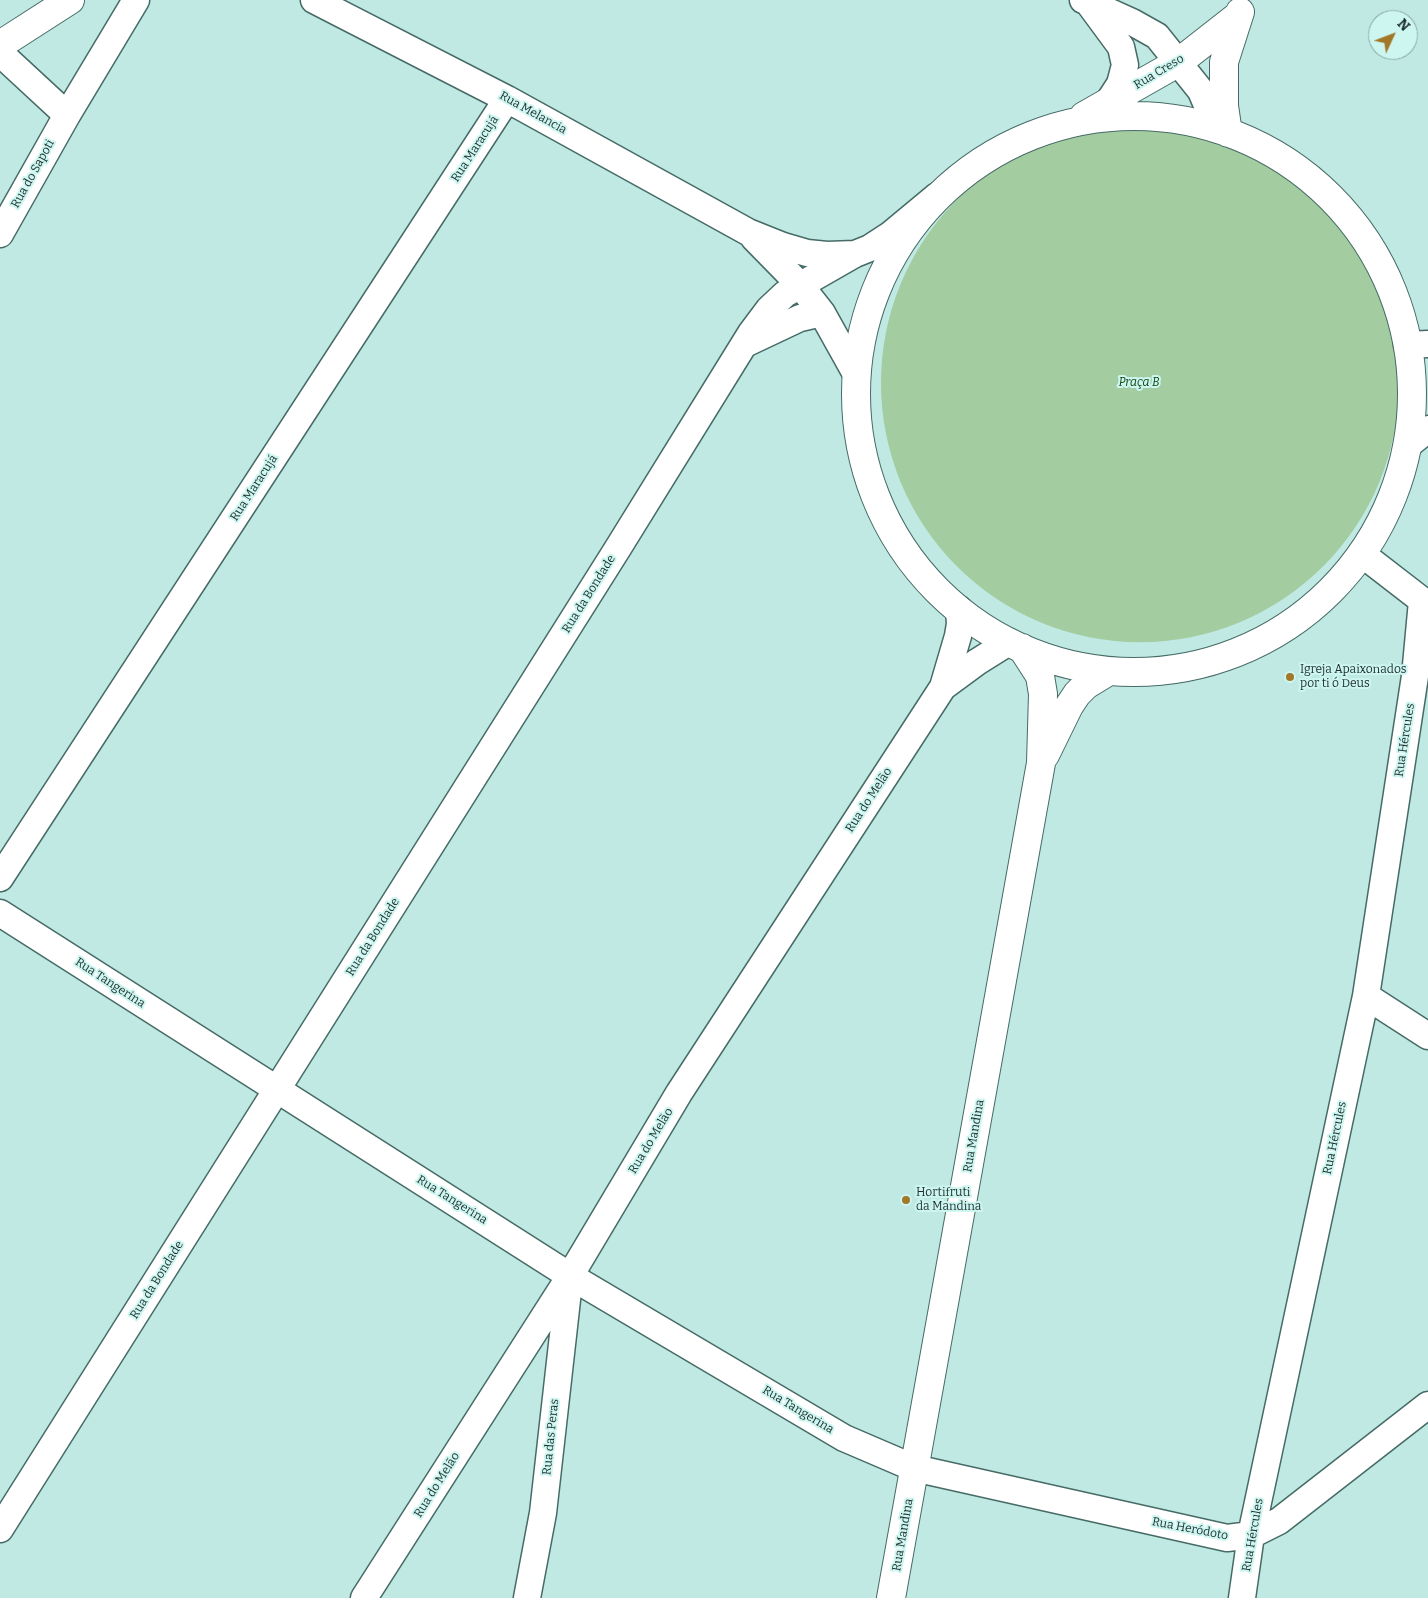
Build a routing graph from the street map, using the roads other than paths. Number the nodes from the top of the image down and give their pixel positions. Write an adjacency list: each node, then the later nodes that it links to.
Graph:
1 (70, 0): 6 (street)
2 (136, 0): 11 (street, Rua do Sapoti)
3 (314, 0): 9 (street, Rua Melancia)
4 (1085, 1): 8 (street); 10 (street)
5 (1242, 7): 8 (street, Rua Creso); 13 (street, Rua Creso)
6 (0, 45)
7 (0, 53): 11 (street)
8 (1178, 62): 10 (street, Rua Creso); 13 (street)
9 (507, 98): 15 (street, Rua Melancia); 32 (street, Rua Maracujá)
10 (1109, 101): 12 (street, Rua Creso)
11 (67, 115): 16 (street, Rua do Sapoti)
12 (1074, 122): 13 (street); 14 (street)
13 (1223, 131): 21 (street)
14 (937, 196): 17 (street, Rua Melancia); 22 (street)
15 (748, 232): 17 (street, Rua Melancia); 18 (street, Rua Melancia)
16 (0, 234)
17 (855, 254): 18 (street, Rua da Bondade)
18 (800, 284): 19 (street, Rua Melancia); 20 (street, Rua da Bondade)
19 (822, 313): 20 (street); 22 (street, Rua Melancia)
20 (745, 344): 36 (street, Rua da Bondade)
21 (1418, 344): 23 (street)
22 (856, 374): 26 (street)
23 (1418, 437): 24 (street)
24 (1362, 554): 25 (street); 29 (street)
25 (1425, 603): 28 (street, Rua Hércules)
26 (959, 609): 27 (street); 30 (street, Rua do Melão)
27 (1016, 645): 29 (street); 30 (street, Rua do Melão); 31 (street, Rua Mandina)
28 (1422, 666): 34 (street, Rua Hércules)
29 (1109, 671): 31 (street, Rua Mandina)
30 (943, 687): 37 (street, Rua do Melão)
31 (1041, 763): 39 (street, Rua Mandina)
32 (0, 878)
33 (0, 913): 36 (street, Rua Tangerina)
34 (1366, 996): 35 (street); 41 (street, Rua Hércules)
35 (1428, 1036)
36 (277, 1090): 37 (street, Rua Tangerina); 40 (street, Rua da Bondade)
37 (570, 1276): 39 (street, Rua Tangerina); 42 (street, Rua do Melão); 43 (street, Rua das Peras)
38 (1428, 1404): 41 (street, Rua Heródoto)
39 (914, 1468): 41 (street, Rua Heródoto); 44 (street, Rua Mandina)
40 (0, 1530)
41 (1251, 1535): 45 (street, Rua Hércules)
42 (364, 1598)
43 (527, 1598)
44 (891, 1598)
45 (1242, 1598)

